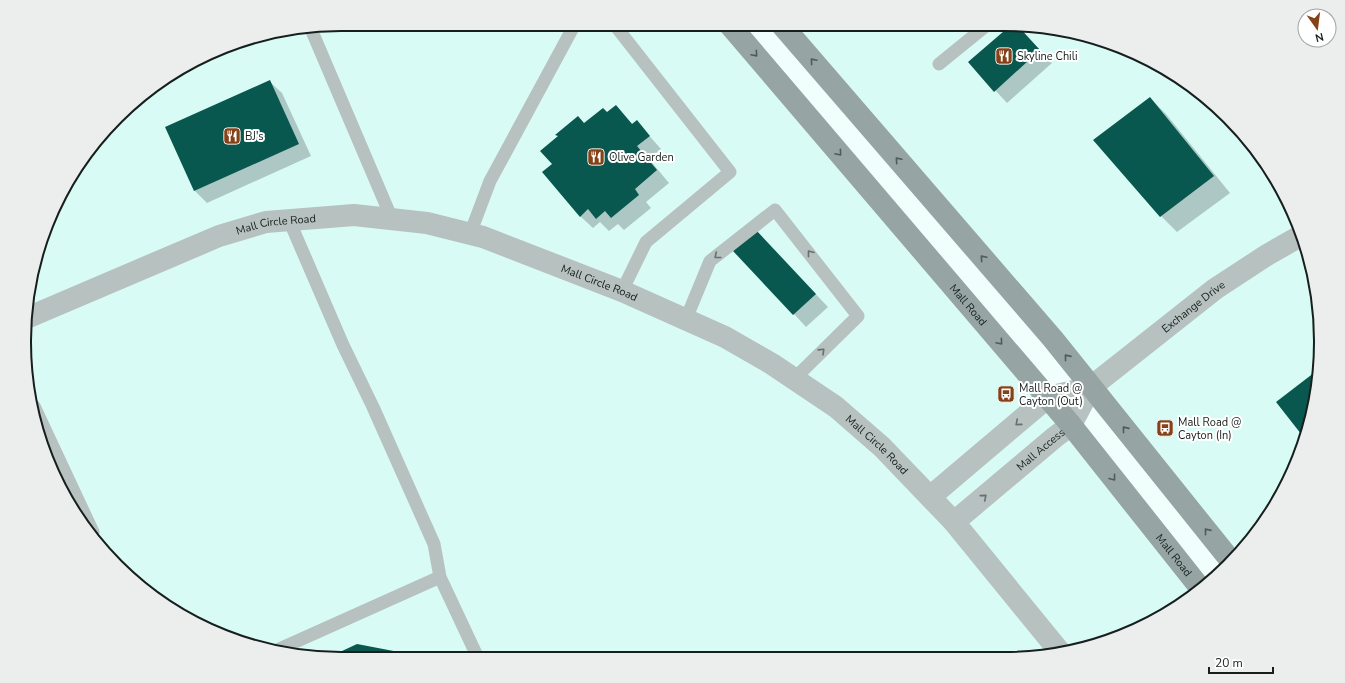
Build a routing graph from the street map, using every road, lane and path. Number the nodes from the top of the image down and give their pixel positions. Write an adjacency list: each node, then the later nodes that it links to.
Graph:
1 (571, 31): 10 (lane)
2 (619, 31): 12 (lane)
3 (735, 31): 17 (main road, Mall Road, one-way to 17)
4 (787, 31): 16 (main road, one-way to 4)
5 (979, 31): 7 (lane)
6 (313, 33): 8 (lane)
7 (938, 64)
8 (392, 219): 9 (street, Mall Circle Road); 10 (street, Mall Circle Road)
9 (289, 220): 13 (street, Mall Circle Road); 24 (lane)
10 (470, 234): 12 (street, Mall Circle Road)
11 (1296, 238): 16 (street, Exchange Drive)
12 (622, 291): 14 (street, Mall Circle Road)
13 (33, 315)
14 (686, 319): 15 (street, Mall Circle Road); 15 (lane, one-way to 14)
15 (794, 378): 20 (street, Mall Circle Road)
16 (1092, 387): 17 (street); 19 (street, Mall Access); 23 (main road, one-way to 16)
17 (1048, 398): 19 (main road, Mall Road); 20 (street, one-way to 20)
18 (43, 424): 21 (lane)
19 (1071, 425): 22 (street, Mall Access, one-way to 19); 25 (main road, Mall Road, one-way to 25)
20 (930, 496): 22 (street, Mall Circle Road)
21 (88, 521)
22 (954, 522): 27 (street, Mall Circle Road)
23 (1227, 556)
24 (440, 577): 26 (lane); 28 (lane)
25 (1197, 584)
26 (285, 647)
27 (1056, 647)
28 (475, 652)

